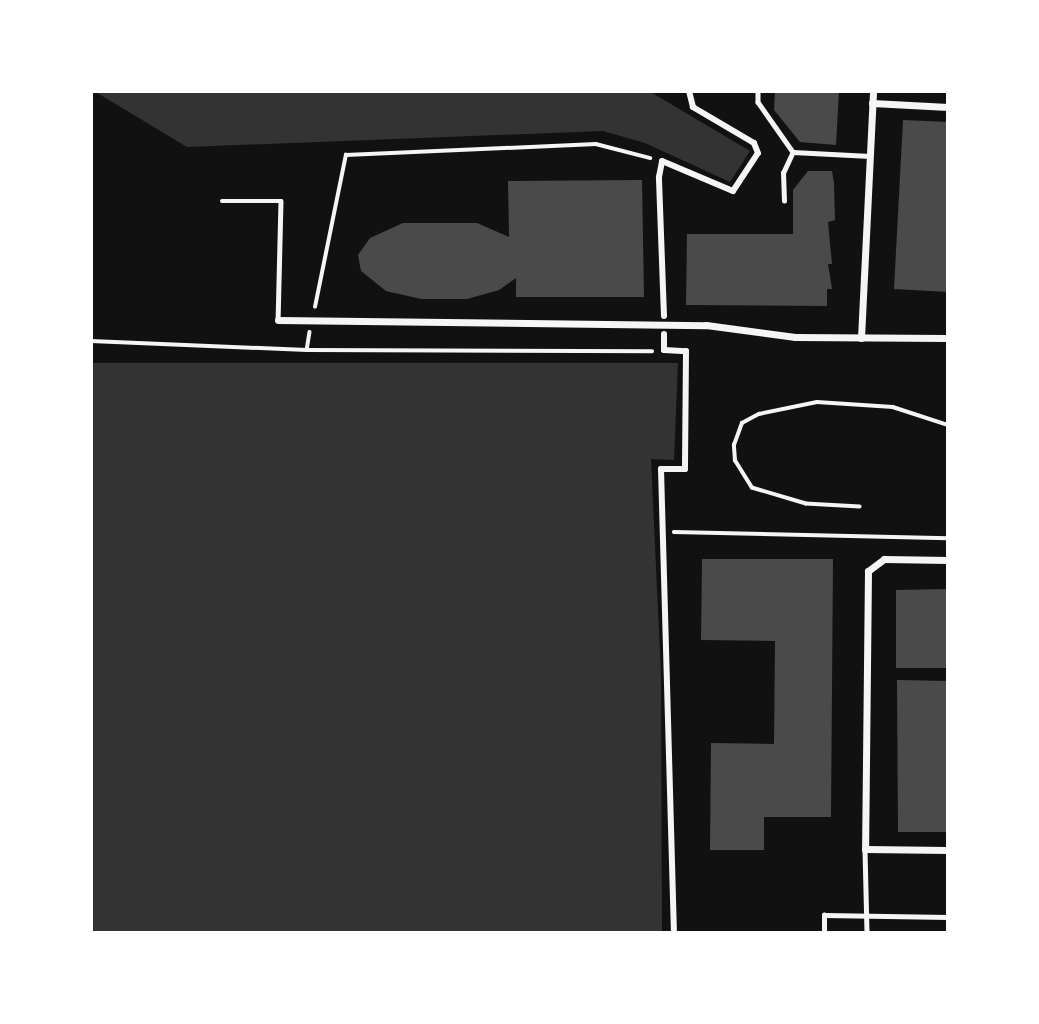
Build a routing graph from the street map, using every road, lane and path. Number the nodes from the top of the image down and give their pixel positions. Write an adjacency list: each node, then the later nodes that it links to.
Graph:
1 (689, 91): 8 (street)
2 (758, 91): 6 (lane)
3 (873, 91): 4 (street)
4 (872, 103): 5 (street); 7 (street)
5 (948, 107)
6 (793, 152): 7 (lane); 10 (lane)
7 (870, 156): 15 (street)
8 (662, 161): 11 (street); 13 (path)
9 (222, 201): 12 (lane)
10 (784, 201)
11 (664, 316)
12 (278, 320): 13 (street)
13 (312, 321): 15 (street); 18 (path)
14 (664, 334): 19 (street)
15 (861, 338): 16 (street)
16 (948, 338)
17 (91, 341): 18 (path)
18 (307, 350): 19 (path)
19 (664, 350): 22 (street)
20 (948, 425): 21 (path)
21 (860, 507)
22 (663, 532): 23 (path); 29 (street)
23 (948, 538)
24 (948, 559): 25 (street)
25 (866, 849): 26 (street); 27 (lane)
26 (948, 850)
27 (867, 915): 28 (lane); 30 (lane); 31 (lane)
28 (948, 917)
29 (674, 933)
30 (824, 933)
31 (867, 933)

